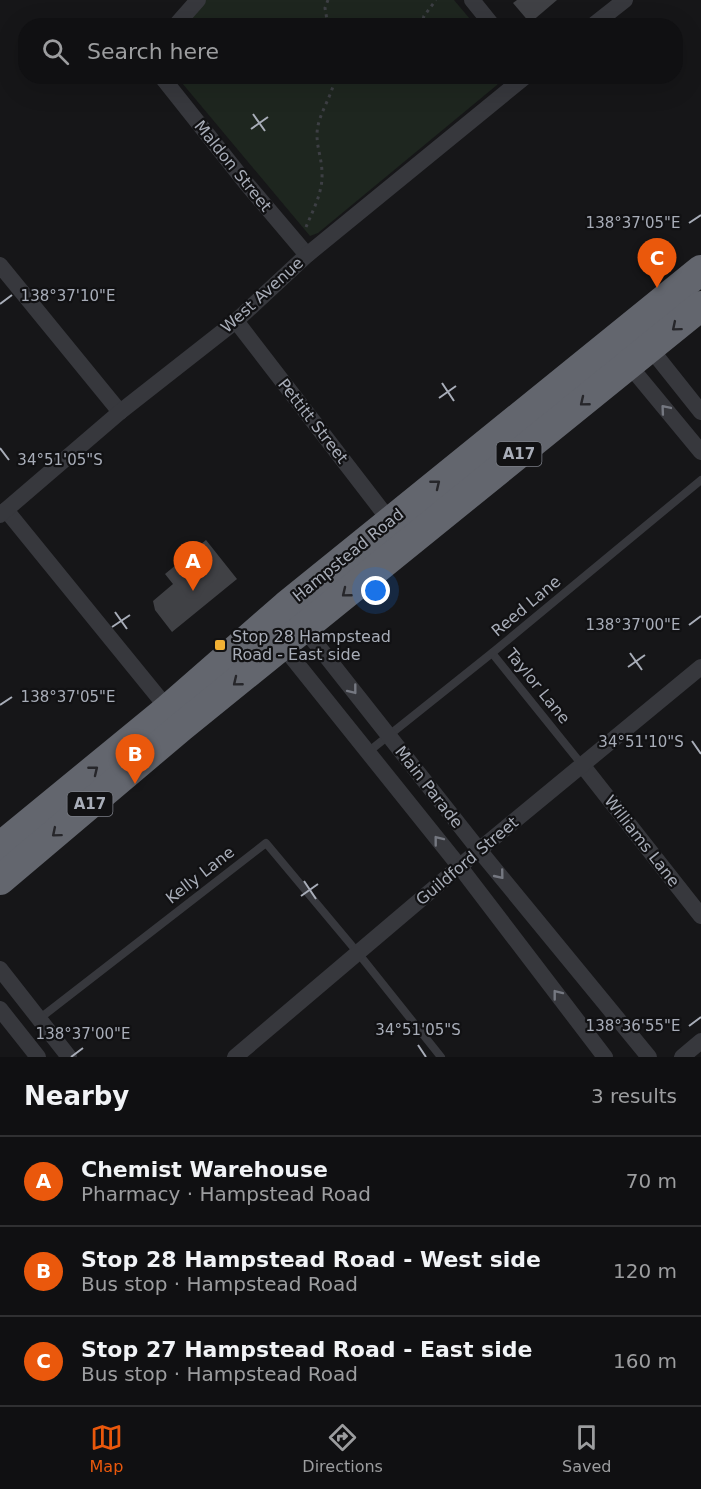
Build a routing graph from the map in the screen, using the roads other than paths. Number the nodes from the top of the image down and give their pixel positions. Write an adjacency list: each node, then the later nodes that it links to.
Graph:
1 (198, 0): 4 (street)
2 (472, 0): 5 (street)
3 (625, 0): 6 (street)
4 (182, 18)
5 (487, 18)
6 (602, 18)
7 (167, 84): 9 (street, Maldon Street)
8 (516, 84): 9 (street, West Avenue)
9 (307, 255): 13 (street, West Avenue)
10 (0, 265): 16 (street)
11 (701, 270): 14 (highway, Hampstead Road / A17)
12 (701, 306): 15 (highway, Hampstead Road / A17, one-way to 15)
13 (236, 321): 16 (street, West Avenue); 21 (street, Pettitt Street)
14 (621, 334): 15 (highway); 21 (highway, Hampstead Road / A17, one-way to 14)
15 (640, 357): 17 (street); 18 (street, one-way to 15); 21 (highway, Hampstead Road / A17, one-way to 21)
16 (120, 412): 20 (street, West Avenue)
17 (701, 412)
18 (701, 452)
19 (701, 480): 23 (lane, Reed Lane)
20 (3, 513): 25 (street)
21 (399, 531): 22 (highway, Hampstead Road / A17)
22 (284, 626): 25 (highway, Hampstead Road / A17); 26 (street, Main Parade, one-way to 26); 27 (street, Main Parade)
23 (492, 653): 26 (lane, Reed Lane); 28 (lane, Taylor Lane)
24 (701, 667): 28 (street, Guildford Street)
25 (174, 718): 29 (highway, Hampstead Road / A17, one-way to 25); 32 (highway, Hampstead Road / A17, one-way to 32)
26 (389, 735): 27 (lane, Reed Lane); 30 (street, Main Parade)
27 (368, 752): 31 (street, Main Parade, one-way to 27)
28 (583, 766): 30 (street, Guildford Street); 33 (street, Williams Lane)
29 (0, 847)
30 (479, 850): 31 (street, Guildford Street); 44 (street, Main Parade, one-way to 44)
31 (460, 867): 34 (street, Guildford Street); 43 (street, Main Parade, one-way to 31)
32 (0, 880)
33 (701, 916)
34 (358, 953): 37 (lane, Kelly Lane); 41 (street, Guildford Street); 42 (lane)
35 (0, 969): 37 (street)
36 (0, 1009): 39 (street)
37 (39, 1019): 40 (street)
38 (701, 1041): 45 (street)
39 (38, 1057)
40 (69, 1057)
41 (235, 1057)
42 (441, 1057)
43 (605, 1057)
44 (649, 1057)
45 (682, 1057)

